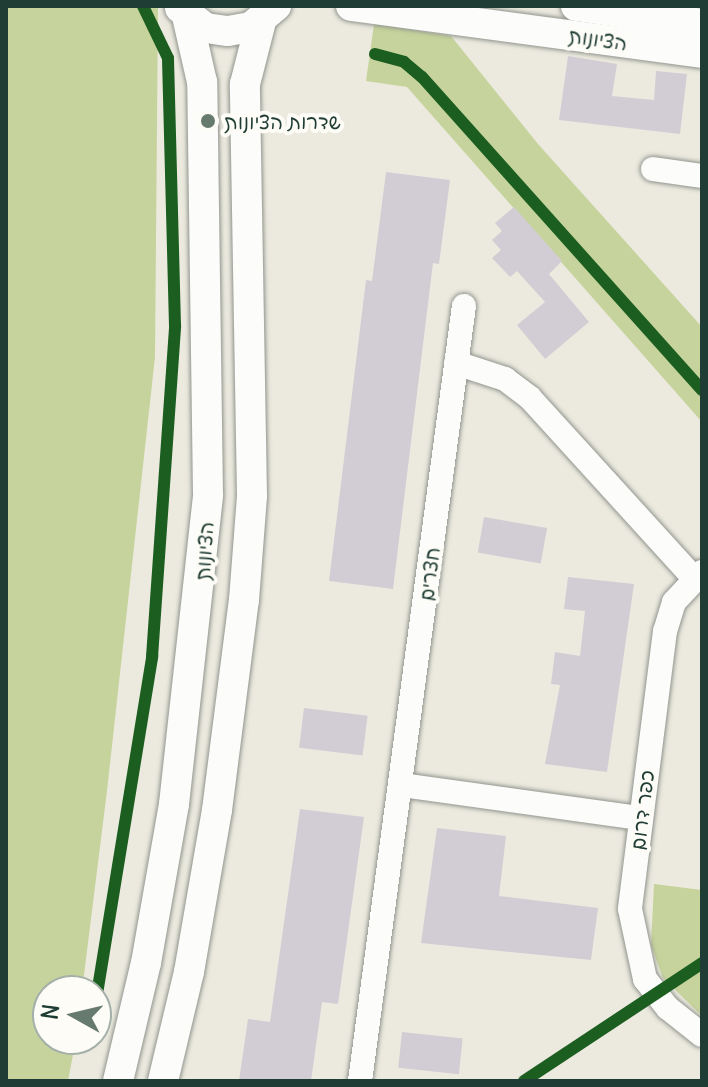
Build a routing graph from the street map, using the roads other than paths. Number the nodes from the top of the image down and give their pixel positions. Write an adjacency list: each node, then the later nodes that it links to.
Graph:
1 (351, 6): 6 (street, הציונות)
2 (576, 6): 5 (street, הציונות)
3 (183, 11): 4 (street); 15 (street, הציונות)
4 (268, 14): 16 (street)
5 (702, 24)
6 (702, 53)
7 (653, 169): 8 (street)
8 (702, 176)
9 (464, 306): 10 (street, חצרים)
10 (456, 363): 11 (street); 12 (street, חצרים)
11 (698, 575): 13 (street, כפר דרום)
12 (402, 785): 13 (street); 17 (street, חצרים)
13 (641, 818): 14 (street, כפר דרום)
14 (702, 1035)
15 (118, 1081)
16 (163, 1081)
17 (360, 1081)

